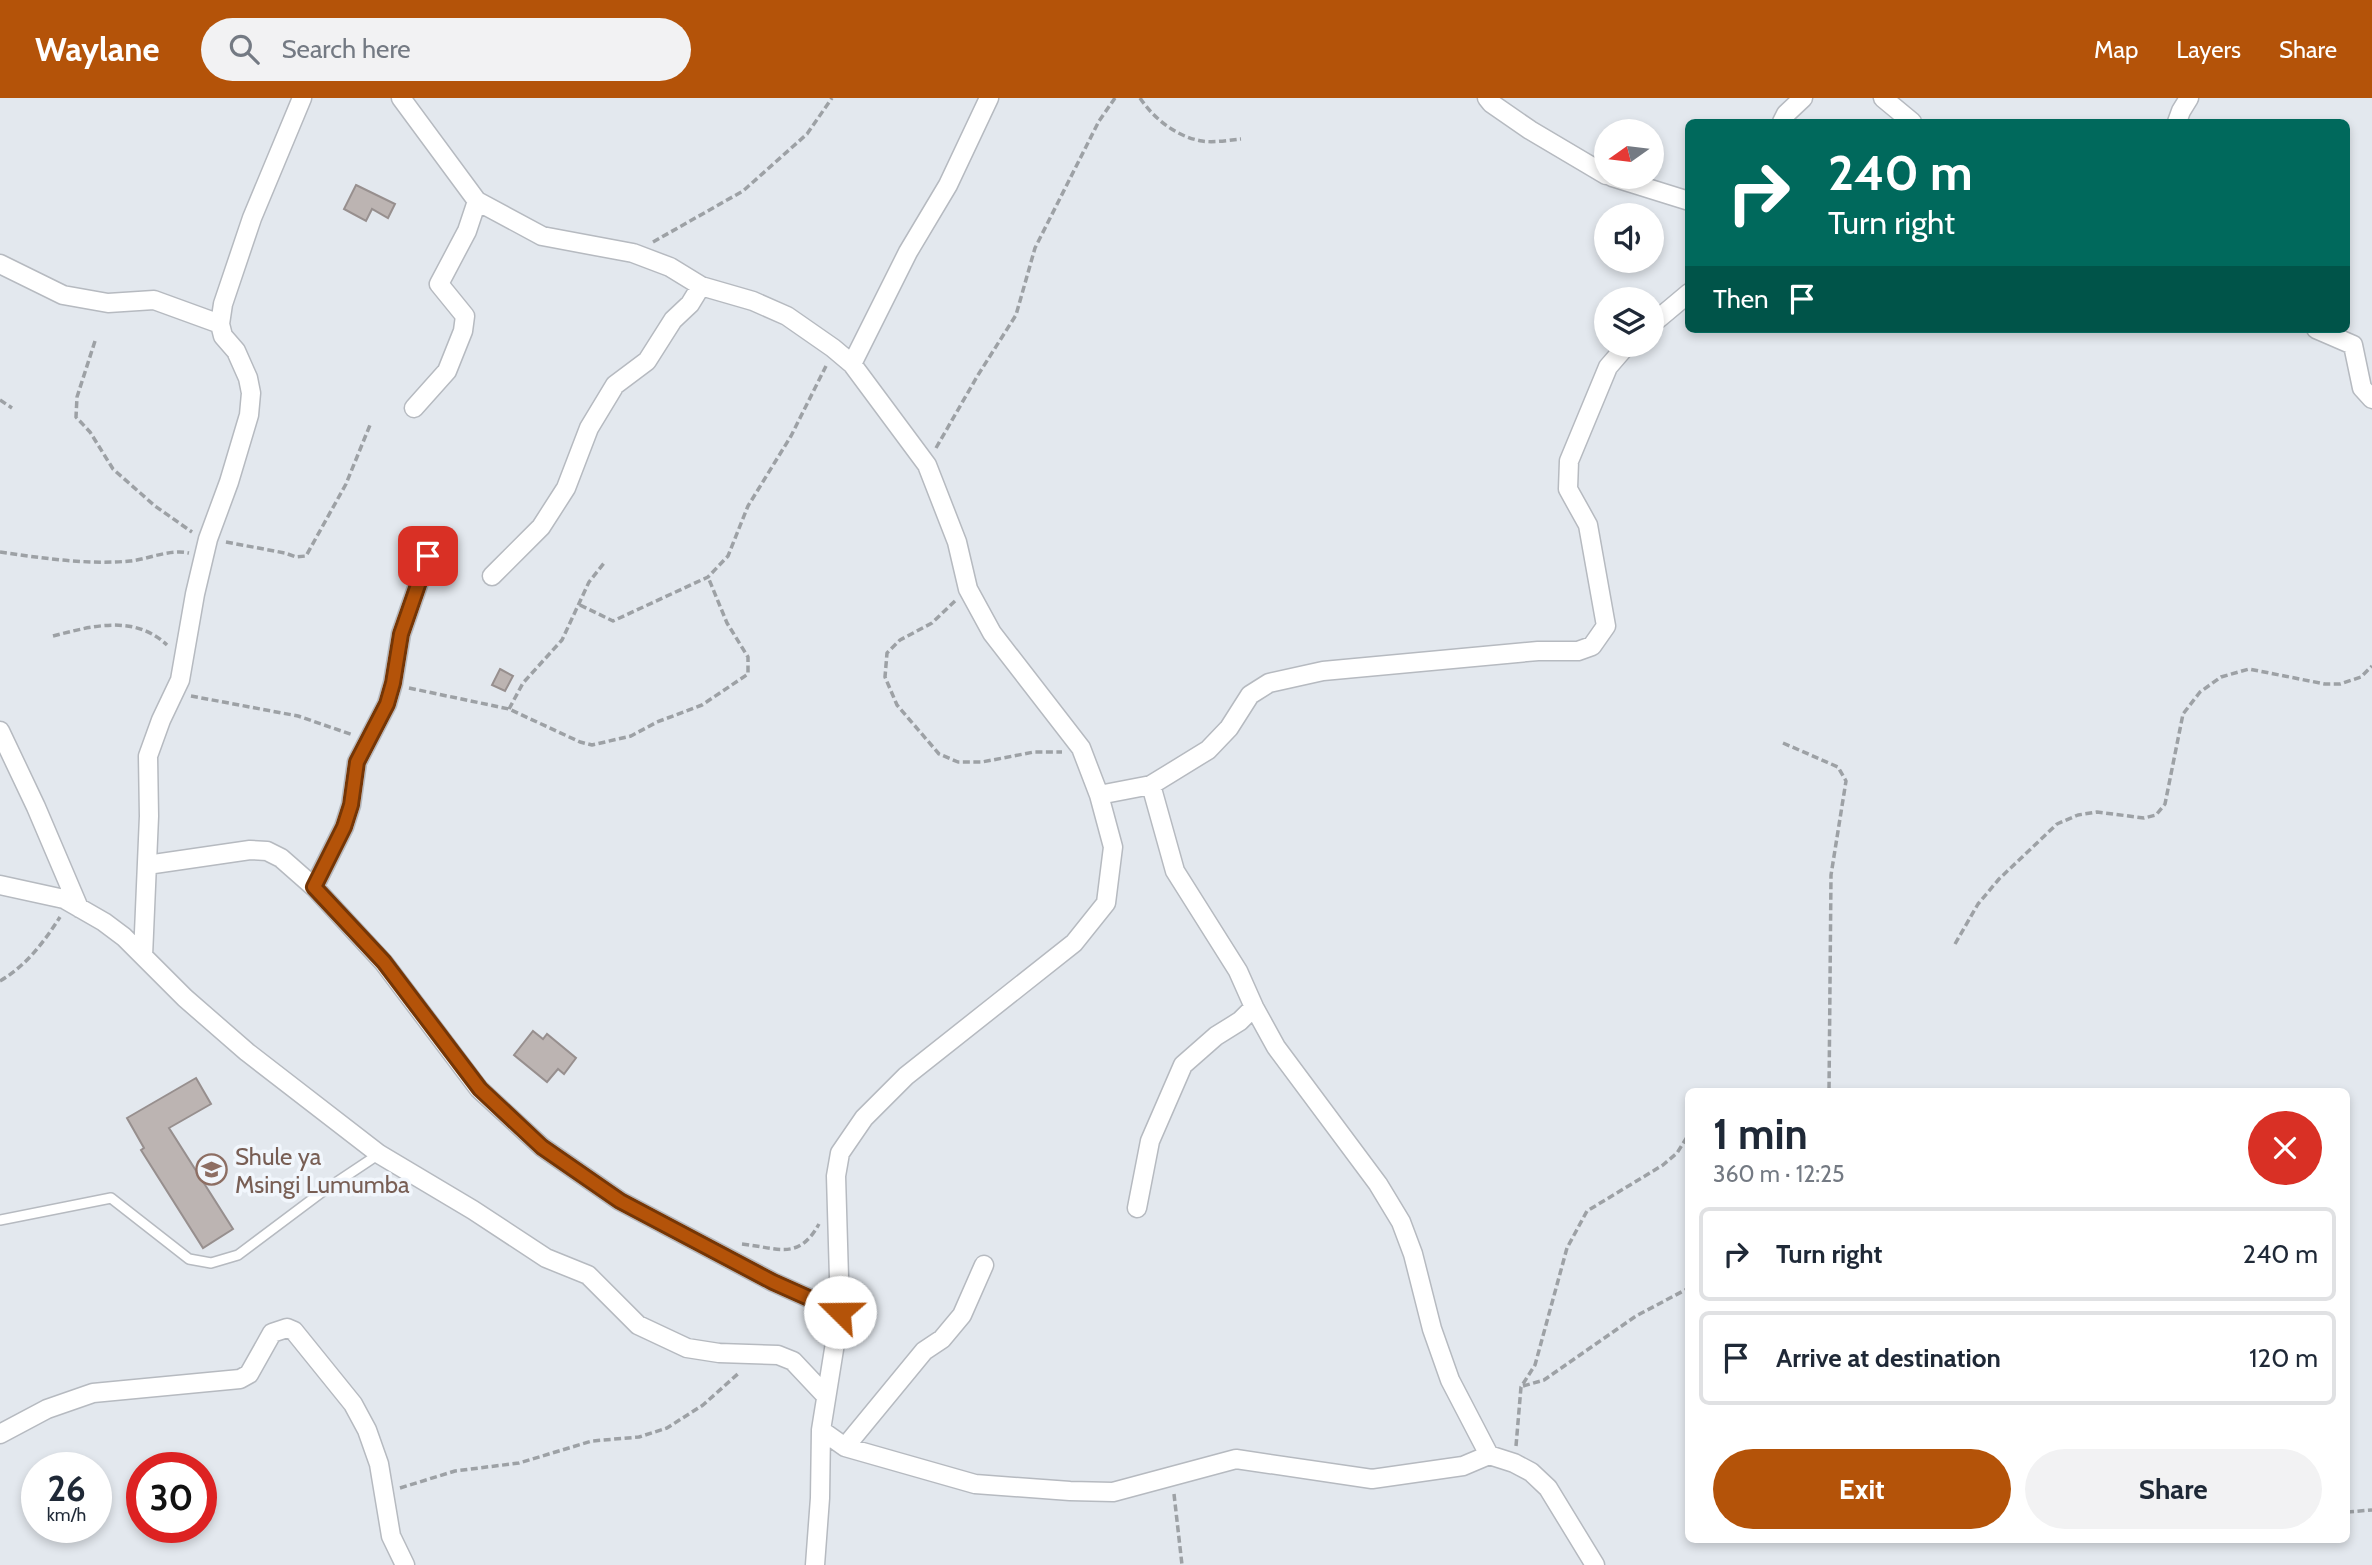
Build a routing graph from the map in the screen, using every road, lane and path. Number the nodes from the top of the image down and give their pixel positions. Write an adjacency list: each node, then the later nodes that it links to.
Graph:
1 (302, 98): 24 (street)
2 (401, 98): 18 (street)
3 (832, 98): 19 (path)
4 (989, 98): 29 (street)
5 (1115, 98): 35 (path)
6 (1140, 98): 14 (path)
7 (1487, 98): 15 (street)
8 (1802, 98): 11 (street)
9 (1883, 98): 12 (street)
10 (2189, 98): 13 (street)
11 (1784, 119)
12 (1908, 119)
13 (2178, 119)
14 (1241, 139)
15 (1594, 168)
16 (1650, 189): 17 (street)
17 (1685, 200)
18 (477, 201): 19 (street); 33 (street)
19 (633, 253): 21 (street)
20 (0, 264): 24 (street)
21 (701, 285): 27 (street); 41 (street)
22 (1685, 296): 23 (street)
23 (1664, 314)
24 (220, 324): 36 (street)
25 (2325, 333): 30 (street)
26 (95, 341): 36 (path)
27 (833, 348): 29 (street); 42 (path)
28 (1617, 357): 55 (street)
29 (852, 365): 35 (street)
30 (2372, 399)
31 (0, 400): 32 (path)
32 (12, 408)
33 (414, 408)
34 (370, 425): 36 (path)
35 (927, 465): 43 (street)
36 (208, 539): 39 (street)
37 (440, 540): 48 (street)
38 (0, 552): 39 (path)
39 (204, 558): 47 (street)
40 (604, 563): 44 (path)
41 (492, 576)
42 (708, 577): 44 (path); 50 (path)
43 (968, 589): 54 (street); 54 (path)
44 (580, 605): 50 (path)
45 (53, 636): 47 (path)
46 (2372, 666): 61 (path)
47 (182, 667): 49 (street)
48 (393, 683): 50 (path); 52 (street)
49 (174, 693): 52 (path); 57 (street)
50 (509, 709)
51 (0, 730): 60 (street)
52 (369, 740): 59 (street)
53 (1783, 743): 65 (path)
54 (1082, 748): 56 (street)
55 (1151, 785): 56 (street); 64 (street)
56 (1099, 796): 74 (street)
57 (146, 865): 59 (street); 62 (street)
58 (0, 885): 60 (street)
59 (314, 887): 74 (street)
60 (74, 905): 62 (street); 63 (path)
61 (1955, 944)
62 (143, 956): 67 (street)
63 (0, 981)
64 (1254, 1007): 68 (street); 81 (street)
65 (1829, 1088)
66 (1685, 1140): 76 (path)
67 (379, 1154): 70 (lane); 75 (street)
68 (1137, 1208)
69 (823, 1217): 71 (path)
70 (0, 1220)
71 (729, 1242)
72 (984, 1265): 80 (street)
73 (1685, 1290): 76 (path)
74 (840, 1312): 77 (street)
75 (760, 1354): 77 (street); 84 (path)
76 (1521, 1387): 82 (path)
77 (825, 1395): 78 (street)
78 (821, 1430): 80 (street); 88 (street)
79 (0, 1434): 84 (street)
80 (845, 1447): 83 (street)
81 (1489, 1455): 82 (street); 83 (street)
82 (1514, 1462): 90 (street)
83 (1171, 1478): 89 (path)
84 (385, 1493): 87 (street)
85 (2372, 1510): 86 (path)
86 (2350, 1512)
87 (405, 1565)
88 (815, 1565)
89 (1182, 1565)
90 (1595, 1565)

